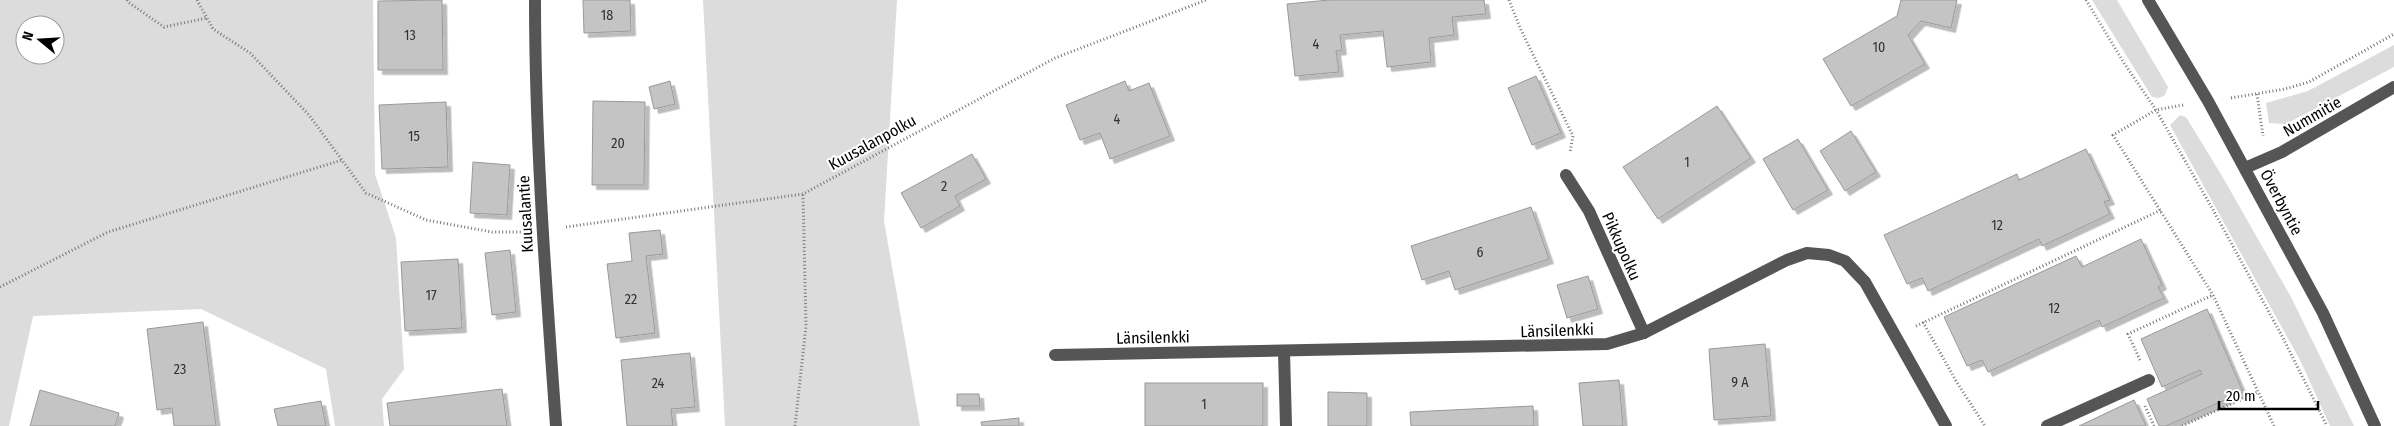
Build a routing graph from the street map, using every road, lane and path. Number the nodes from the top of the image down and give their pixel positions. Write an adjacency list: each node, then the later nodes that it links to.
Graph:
1 (128, 0): 8 (path)
2 (197, 0): 8 (path, Kuusalanpolku)
3 (535, 0): 20 (street, Kuusalantie)
4 (1206, 0): 18 (path, Kuusalanpolku)
5 (1509, 0): 17 (path)
6 (2086, 0): 13 (path)
7 (2148, 0): 12 (street, Överbyntie)
8 (207, 18): 15 (path, Kuusalanpolku)
9 (2394, 34): 11 (path)
10 (2394, 87): 14 (street, Nummitie)
11 (2257, 94): 12 (path); 14 (path)
12 (2208, 101): 13 (path); 16 (street, Överbyntie)
13 (2156, 110): 19 (path); 38 (path)
14 (2266, 159): 16 (street, Nummitie)
15 (342, 160): 20 (path, Kuusalanpolku); 21 (path)
16 (2245, 168): 39 (street, Överbyntie)
17 (1566, 175): 24 (street, Pikkupolku)
18 (803, 194): 20 (path, Kuusalanpolku); 31 (path)
19 (2162, 210): 22 (path); 23 (path)
20 (542, 230): 30 (street, Kuusalantie)
21 (0, 287)
22 (2213, 295): 28 (path); 29 (path)
23 (1923, 322): 25 (path); 34 (path)
24 (1644, 333): 25 (street, Länsilenkki); 26 (street, Länsilenkki)
25 (1896, 337): 33 (street, Länsilenkki)
26 (1284, 352): 27 (street, Länsilenkki); 32 (street)
27 (1055, 355)
28 (2149, 380): 35 (street)
29 (2258, 392): 36 (path); 37 (path)
30 (556, 426)
31 (795, 426)
32 (1286, 426)
33 (1946, 426)
34 (1985, 426)
35 (2047, 426)
36 (2182, 426)
37 (2274, 426)
38 (2327, 426)
39 (2375, 426)

